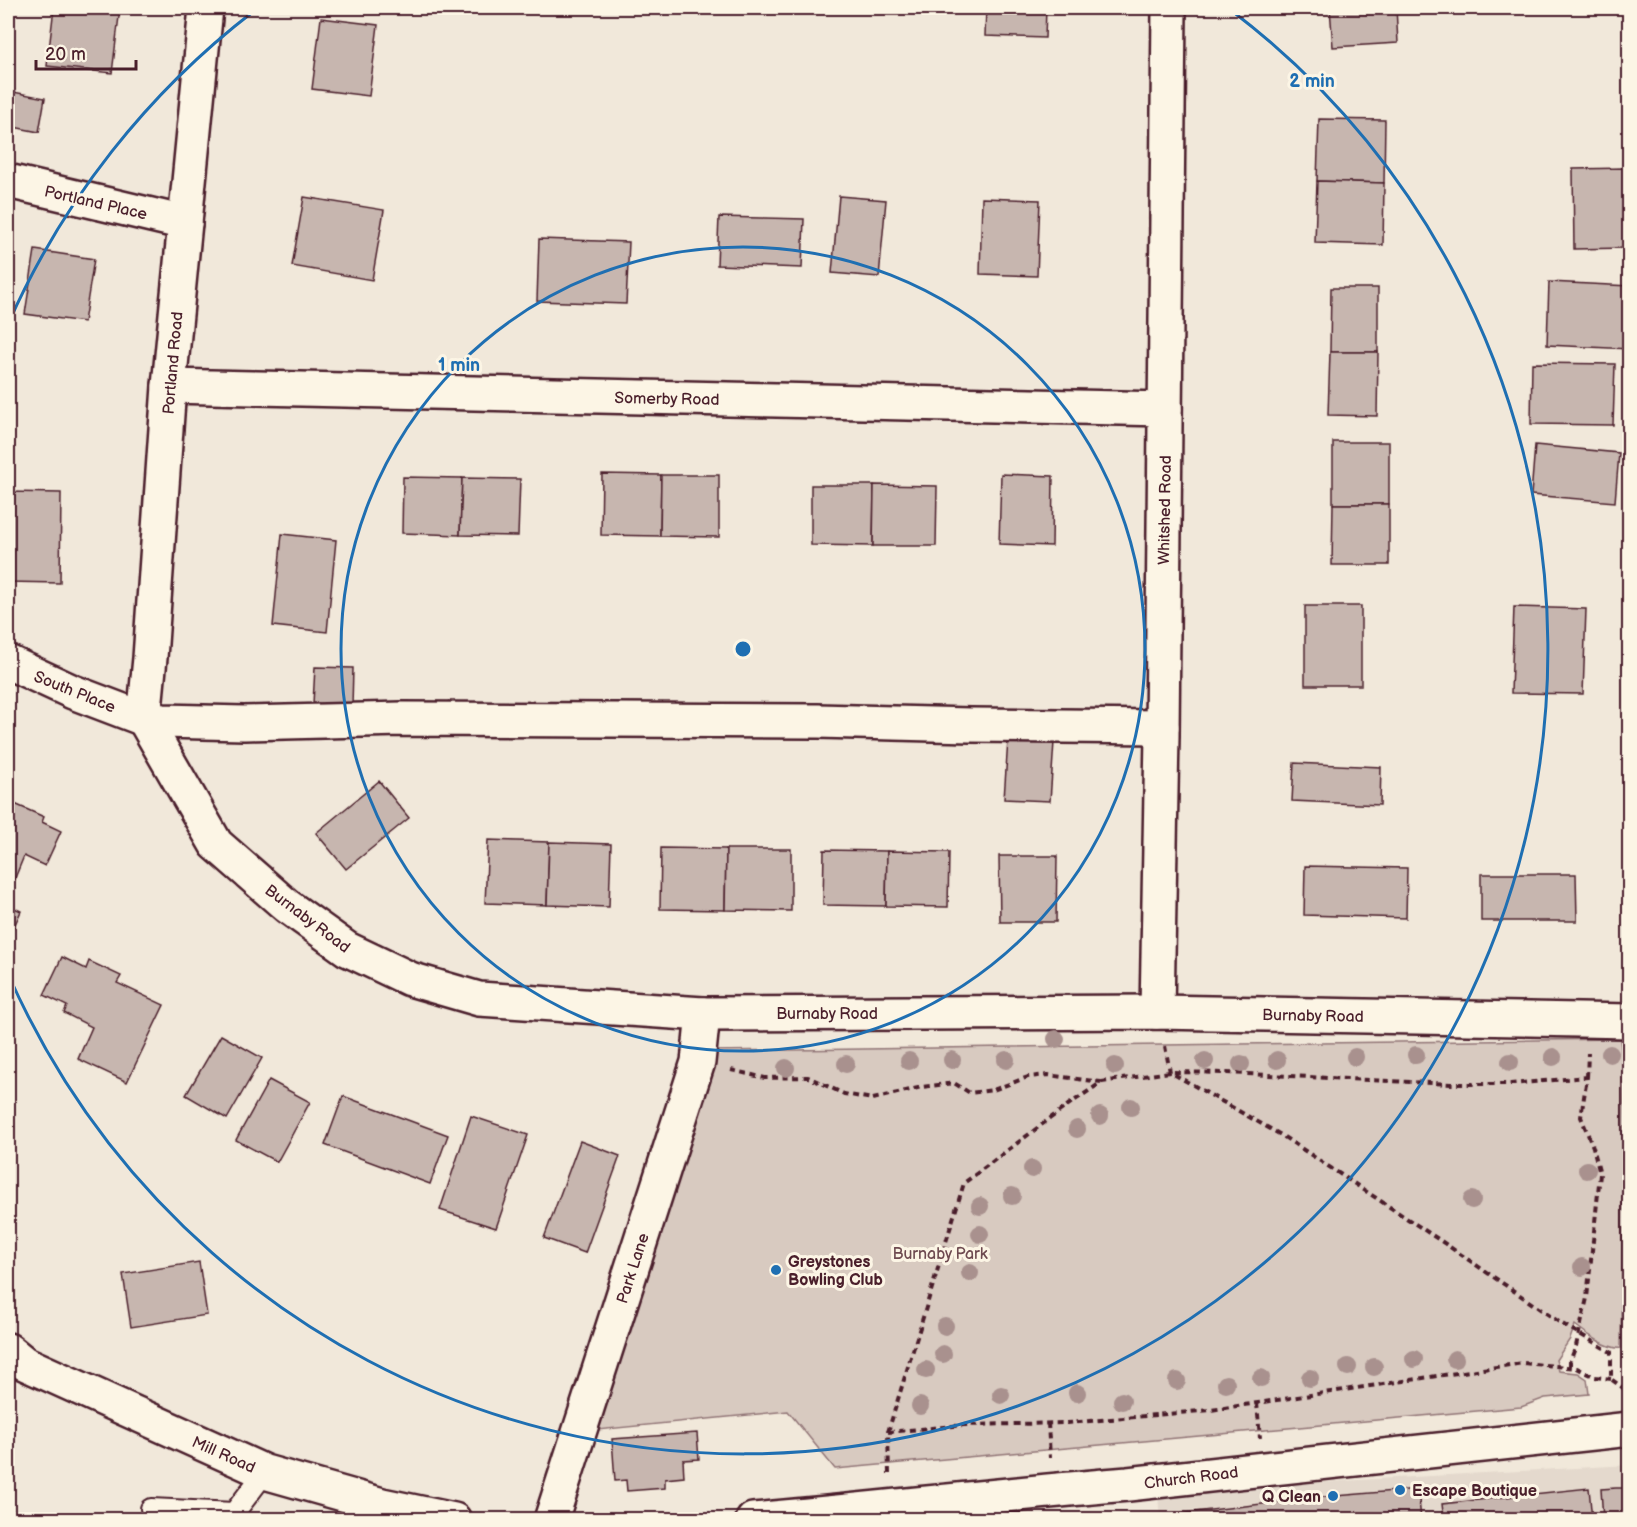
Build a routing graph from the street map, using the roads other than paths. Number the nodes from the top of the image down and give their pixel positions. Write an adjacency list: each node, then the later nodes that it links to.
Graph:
1 (206, 8): 4 (street, Portland Road)
2 (1168, 8): 6 (street, Whitshed Road)
3 (8, 181): 4 (street, Portland Place)
4 (185, 223): 5 (street, Portland Road)
5 (169, 386): 6 (street, Somerby Road); 8 (street, Portland Road)
6 (1165, 409): 9 (street, Whitshed Road)
7 (8, 662): 8 (street, South Place)
8 (144, 719): 9 (street, South Place); 11 (street, Burnaby Road)
9 (1162, 727): 10 (street, Whitshed Road)
10 (1157, 1012): 11 (street, Burnaby Road); 12 (street, Burnaby Road)
11 (703, 1014): 18 (street, Park Lane)
12 (1629, 1021)
13 (8, 1350): 15 (street, Mill Road)
14 (1629, 1429): 19 (street, Church Road)
15 (265, 1472): 16 (lane); 17 (street, Mill Road)
16 (150, 1509)
17 (454, 1520)
18 (550, 1520)
19 (753, 1520)

